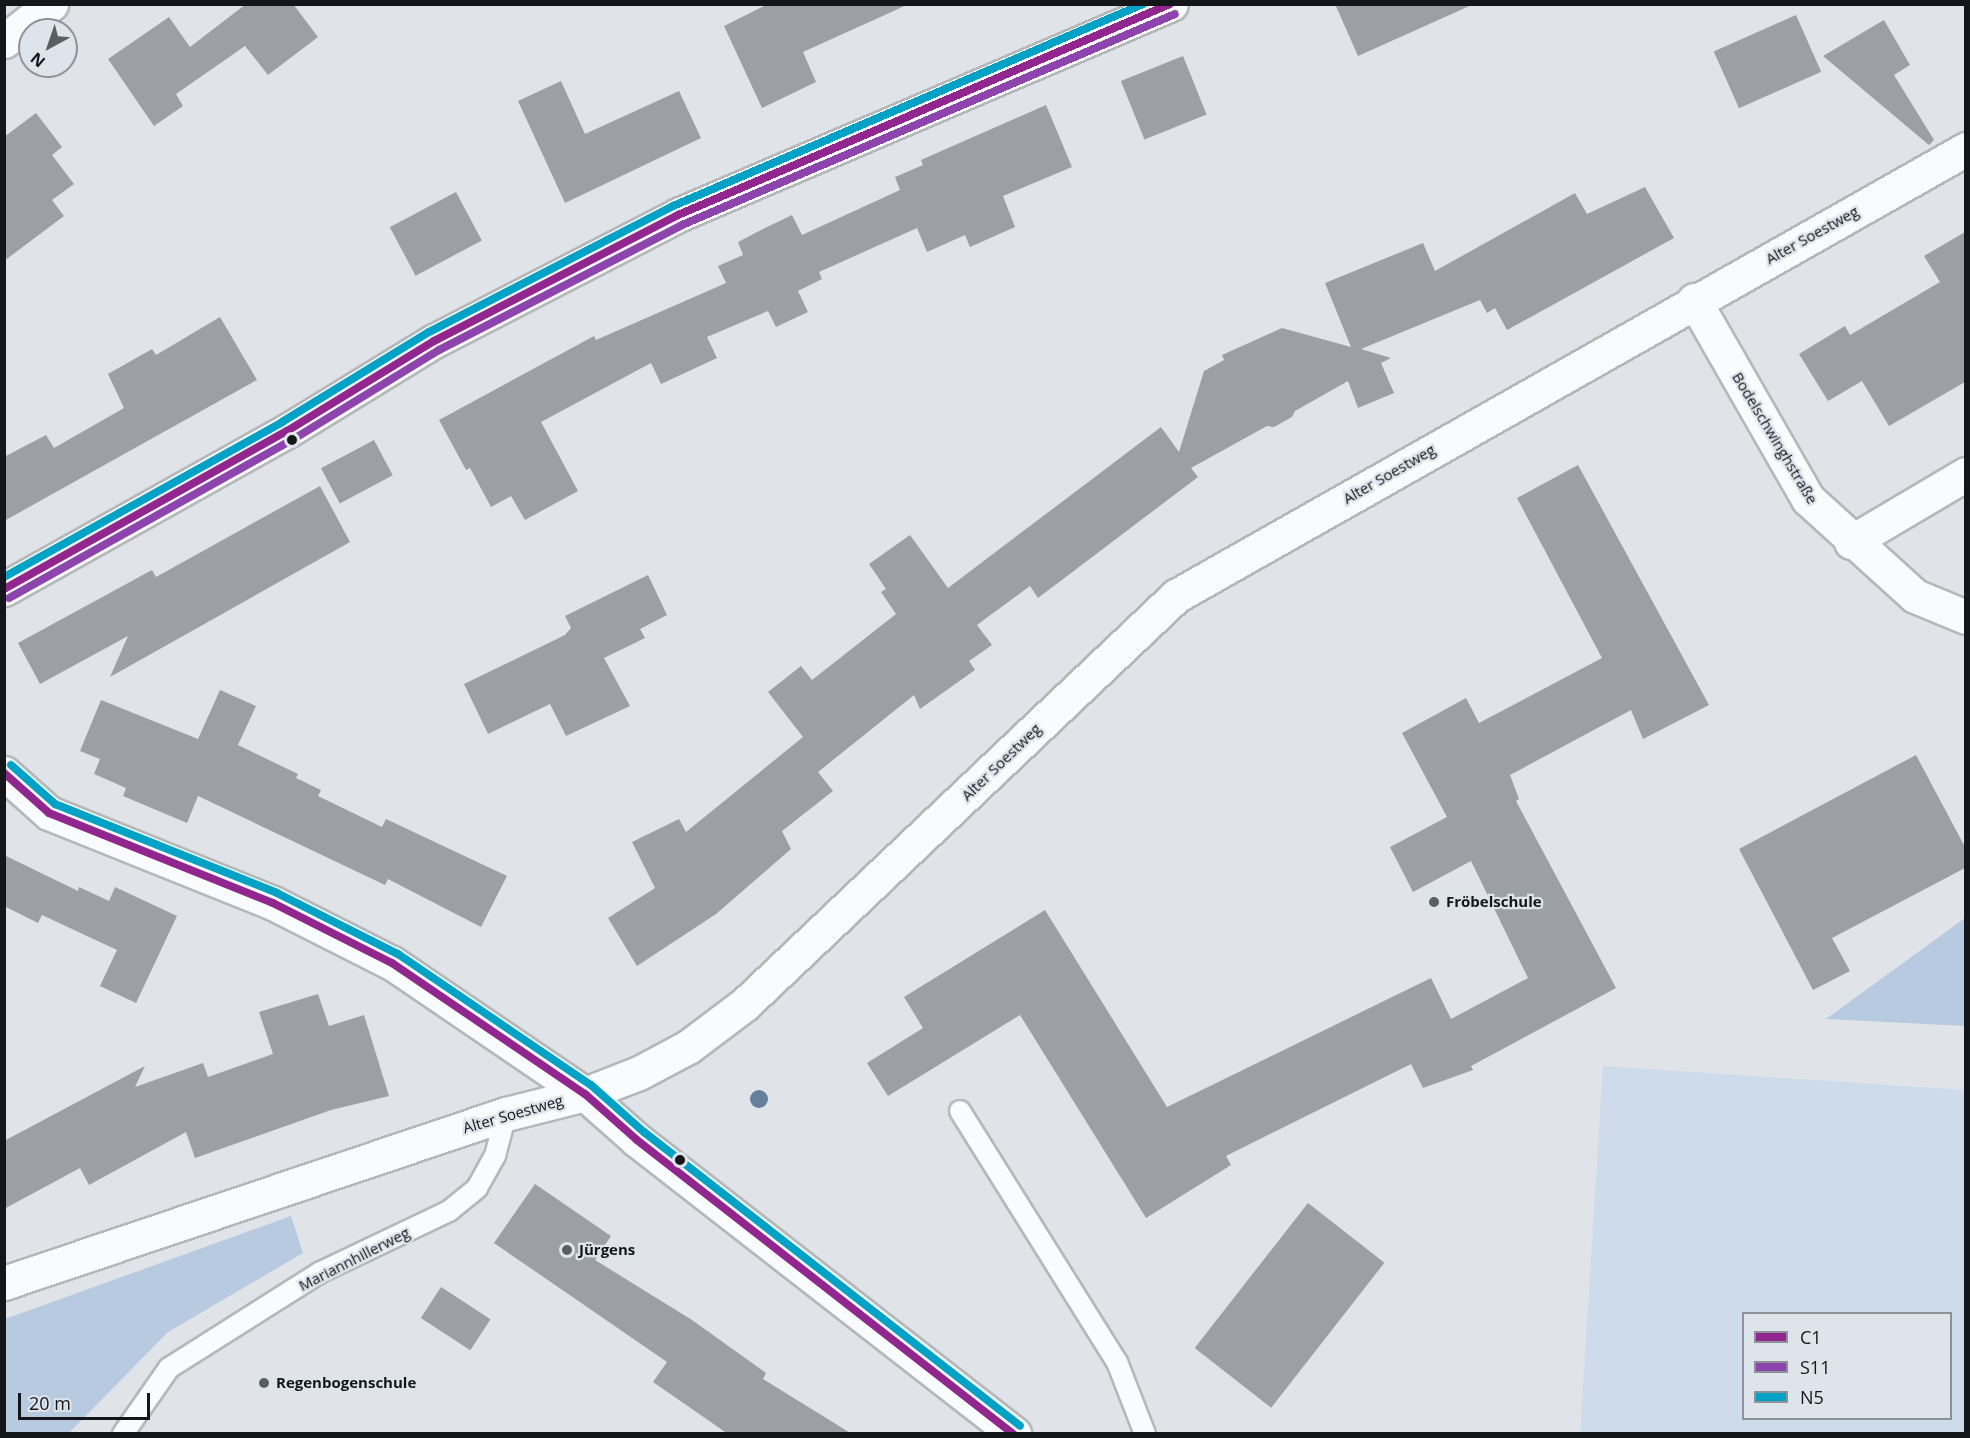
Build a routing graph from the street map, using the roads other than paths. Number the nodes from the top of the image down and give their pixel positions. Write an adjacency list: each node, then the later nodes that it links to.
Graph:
1 (51, 4): 3 (street)
2 (1171, 4): 8 (street)
3 (4, 41)
4 (1965, 149): 5 (street, Alter Soestweg)
5 (1694, 300): 7 (street, Bodelschwinghstraße); 11 (street, Alter Soestweg)
6 (1965, 474): 7 (street)
7 (1851, 542): 9 (street, Bodelschwinghstraße)
8 (4, 589)
9 (1965, 617)
10 (4, 773): 11 (street)
11 (585, 1094): 13 (street, Alter Soestweg); 16 (street)
12 (960, 1111): 17 (lane)
13 (506, 1114): 14 (street, Alter Soestweg); 15 (lane, Mariannhillerweg)
14 (4, 1283)
15 (123, 1434)
16 (1014, 1434)
17 (1145, 1434)

